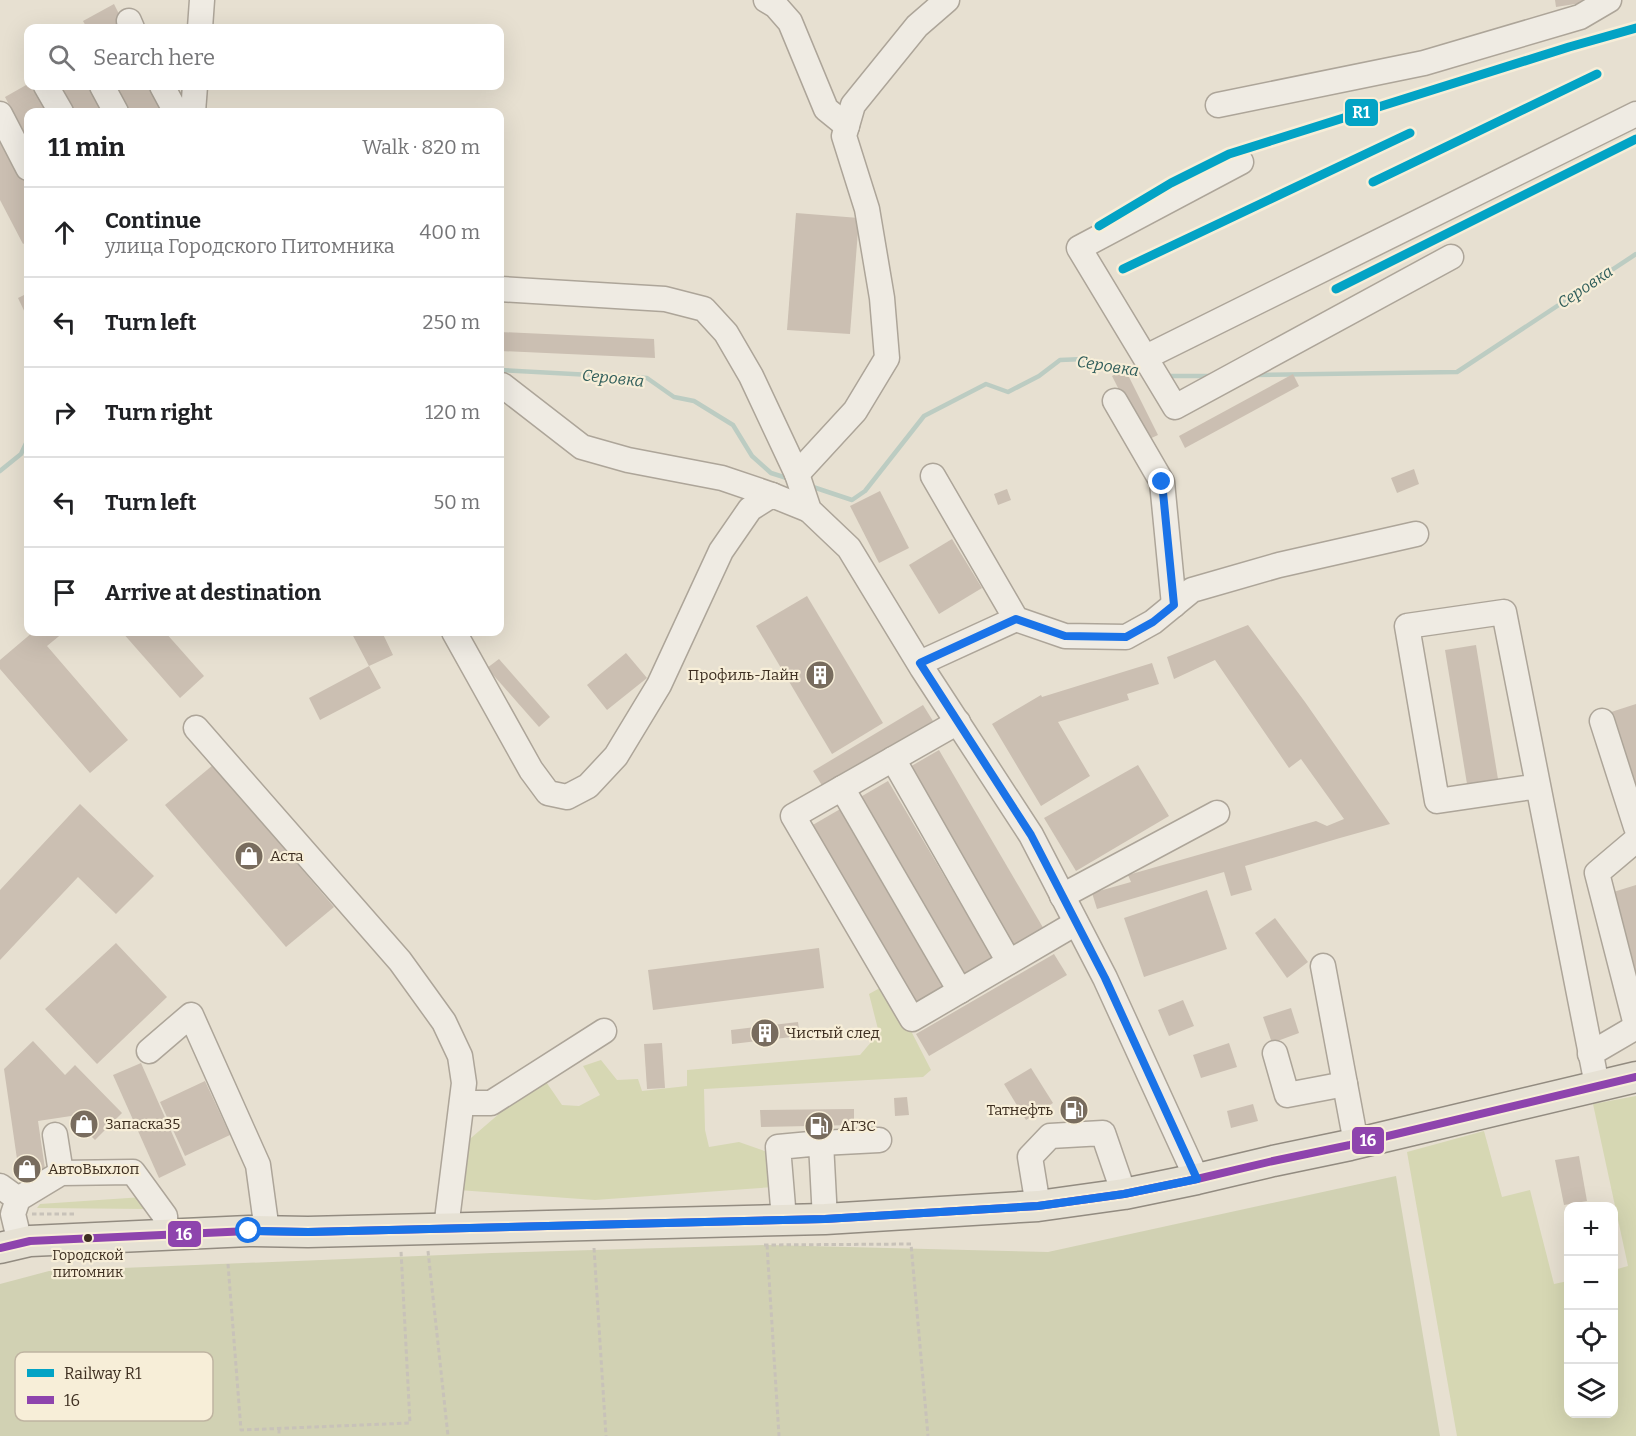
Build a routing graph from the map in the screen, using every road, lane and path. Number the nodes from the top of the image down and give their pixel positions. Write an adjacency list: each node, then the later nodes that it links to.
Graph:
1 (202, 0): 5 (street)
2 (766, 0): 17 (street)
3 (947, 0): 17 (street)
4 (1609, 0): 10 (street)
5 (200, 24)
6 (48, 90): 11 (street)
7 (104, 90): 12 (street)
8 (164, 90): 13 (street)
9 (195, 90): 14 (street)
10 (1218, 105)
11 (59, 108)
12 (114, 108)
13 (174, 108)
14 (193, 108)
15 (0, 114): 18 (street)
16 (1636, 114): 22 (street)
17 (847, 126): 25 (street)
18 (24, 160)
19 (1241, 162): 22 (street)
20 (1451, 257): 22 (street)
21 (504, 289): 25 (street)
22 (1146, 357)
23 (504, 387): 27 (street)
24 (1115, 401): 30 (street)
25 (797, 474): 28 (street)
26 (933, 476): 31 (street)
27 (772, 495): 28 (street); 32 (street)
28 (809, 510): 33 (street)
29 (1416, 534): 30 (street)
30 (1174, 605): 31 (street)
31 (1016, 619): 33 (street)
32 (456, 636)
33 (920, 663): 35 (street)
34 (1602, 721): 41 (street)
35 (958, 722): 37 (street); 43 (street)
36 (196, 728): 56 (street)
37 (893, 759): 39 (street); 45 (street)
38 (1538, 786): 38 (street); 52 (street)
39 (842, 788): 47 (street); 47 (street)
40 (1217, 813): 43 (street)
41 (1636, 826)
42 (1636, 840): 48 (street)
43 (1062, 896): 44 (street)
44 (1076, 923): 45 (street); 62 (street)
45 (1009, 962): 47 (street)
46 (1323, 966): 54 (street)
47 (960, 991)
48 (1636, 1026): 52 (street)
49 (604, 1030): 56 (street)
50 (149, 1051): 68 (street)
51 (1275, 1053): 54 (street)
52 (1590, 1054): 55 (street)
53 (1636, 1077): 55 (main road)
54 (1345, 1084): 60 (street)
55 (1597, 1085): 60 (main road)
56 (462, 1103): 70 (street)
57 (55, 1135): 61 (street)
58 (879, 1140): 59 (street)
59 (821, 1143): 66 (street); 67 (street)
60 (1356, 1143): 62 (main road)
61 (60, 1173): 63 (street); 69 (street)
62 (1197, 1179): 64 (main road)
63 (9, 1192): 73 (street)
64 (1124, 1194): 65 (main road); 65 (street)
65 (1038, 1206): 67 (main road)
66 (784, 1219): 67 (main road); 70 (main road)
67 (825, 1219)
68 (267, 1231): 69 (main road); 70 (main road)
69 (166, 1235): 73 (main road)
70 (437, 1239): 79 (path)
71 (755, 1245): 72 (path)
72 (766, 1245): 81 (path); 82 (path)
73 (10, 1246)
74 (594, 1246): 80 (path)
75 (410, 1250): 77 (path)
76 (228, 1264): 77 (path)
77 (279, 1429): 78 (path)
78 (279, 1436)
79 (448, 1436)
80 (606, 1436)
81 (779, 1436)
82 (928, 1436)

